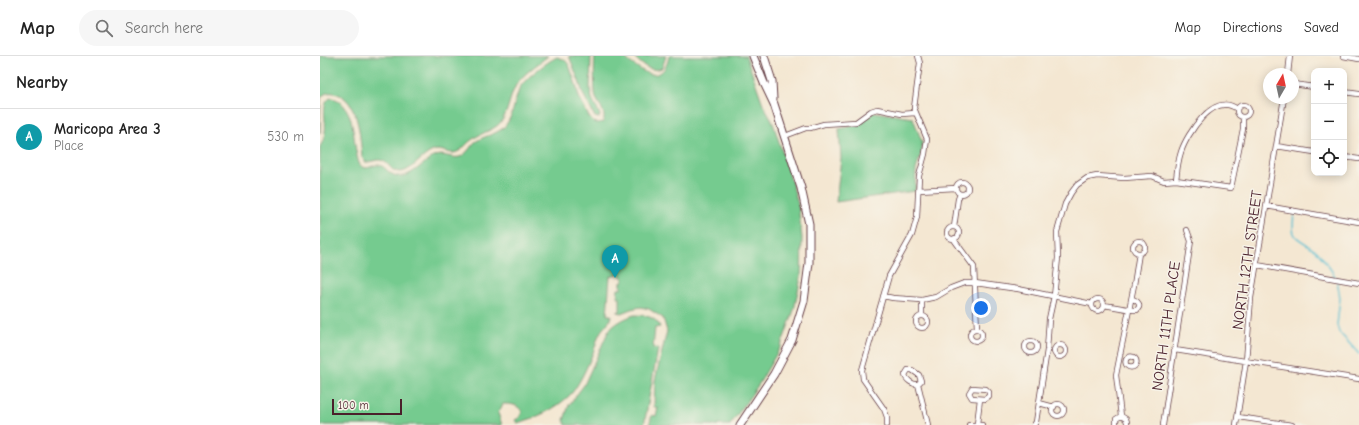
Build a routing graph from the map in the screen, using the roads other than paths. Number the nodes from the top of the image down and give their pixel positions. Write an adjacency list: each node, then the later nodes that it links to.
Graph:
1 (753, 56): 12 (main road)
2 (764, 56): 12 (main road)
3 (918, 56): 15 (street)
4 (1290, 56): 7 (street)
5 (1343, 56): 6 (street)
6 (1359, 59)
7 (1289, 68)
8 (1299, 85): 9 (street)
9 (1311, 87)
10 (1347, 92): 11 (street)
11 (1359, 94)
12 (774, 104): 17 (main road)
13 (1283, 104): 18 (street, NORTH 12TH STREET)
14 (1237, 108): 16 (street); 16 (street); 22 (street)
15 (915, 114): 17 (street); 24 (street)
16 (1243, 117): 22 (street)
17 (785, 136): 58 (main road)
18 (1276, 146): 19 (street); 26 (street, NORTH 12TH STREET)
19 (1311, 152)
20 (1347, 157): 21 (street)
21 (1359, 159)
22 (1176, 180): 36 (street)
23 (956, 188): 24 (street); 25 (street); 25 (street)
24 (919, 190): 35 (street)
25 (960, 194): 28 (street)
26 (1266, 206): 27 (street); 32 (street, NORTH 12TH STREET)
27 (1359, 222)
28 (954, 227): 30 (street); 30 (street)
29 (1187, 230): 47 (street, NORTH 11TH PLACE)
30 (955, 238): 33 (street)
31 (1139, 253): 37 (street)
32 (1257, 265): 34 (street); 50 (street, NORTH 12TH STREET)
33 (975, 283): 36 (street); 38 (street); 43 (street)
34 (1359, 283)
35 (883, 296): 38 (street); 59 (street)
36 (1054, 296): 39 (street); 45 (street)
37 (1132, 299): 41 (street); 41 (street)
38 (922, 300): 42 (street)
39 (1092, 304): 40 (street); 40 (street)
40 (1104, 305): 41 (street)
41 (1130, 310): 48 (street)
42 (922, 316)
43 (977, 329)
44 (1037, 348): 45 (street)
45 (1047, 350): 46 (street); 54 (street)
46 (1054, 350)
47 (1175, 350): 50 (street); 66 (street, NORTH 11TH PLACE)
48 (1119, 361): 49 (street); 56 (street)
49 (1126, 361)
50 (1246, 361): 51 (street); 57 (street, NORTH 12TH STREET)
51 (1359, 379)
52 (918, 384): 60 (street)
53 (980, 399): 62 (street)
54 (1039, 403): 55 (street); 63 (street)
55 (1054, 407)
56 (1121, 416): 64 (street); 65 (street)
57 (1238, 417): 67 (street, NORTH 12TH STREET); 68 (street)
58 (740, 425)
59 (887, 425)
60 (928, 425)
61 (969, 425): 62 (street)
62 (979, 425)
63 (1034, 425)
64 (1116, 425)
65 (1127, 425)
66 (1163, 425)
67 (1236, 425)
68 (1292, 425)

